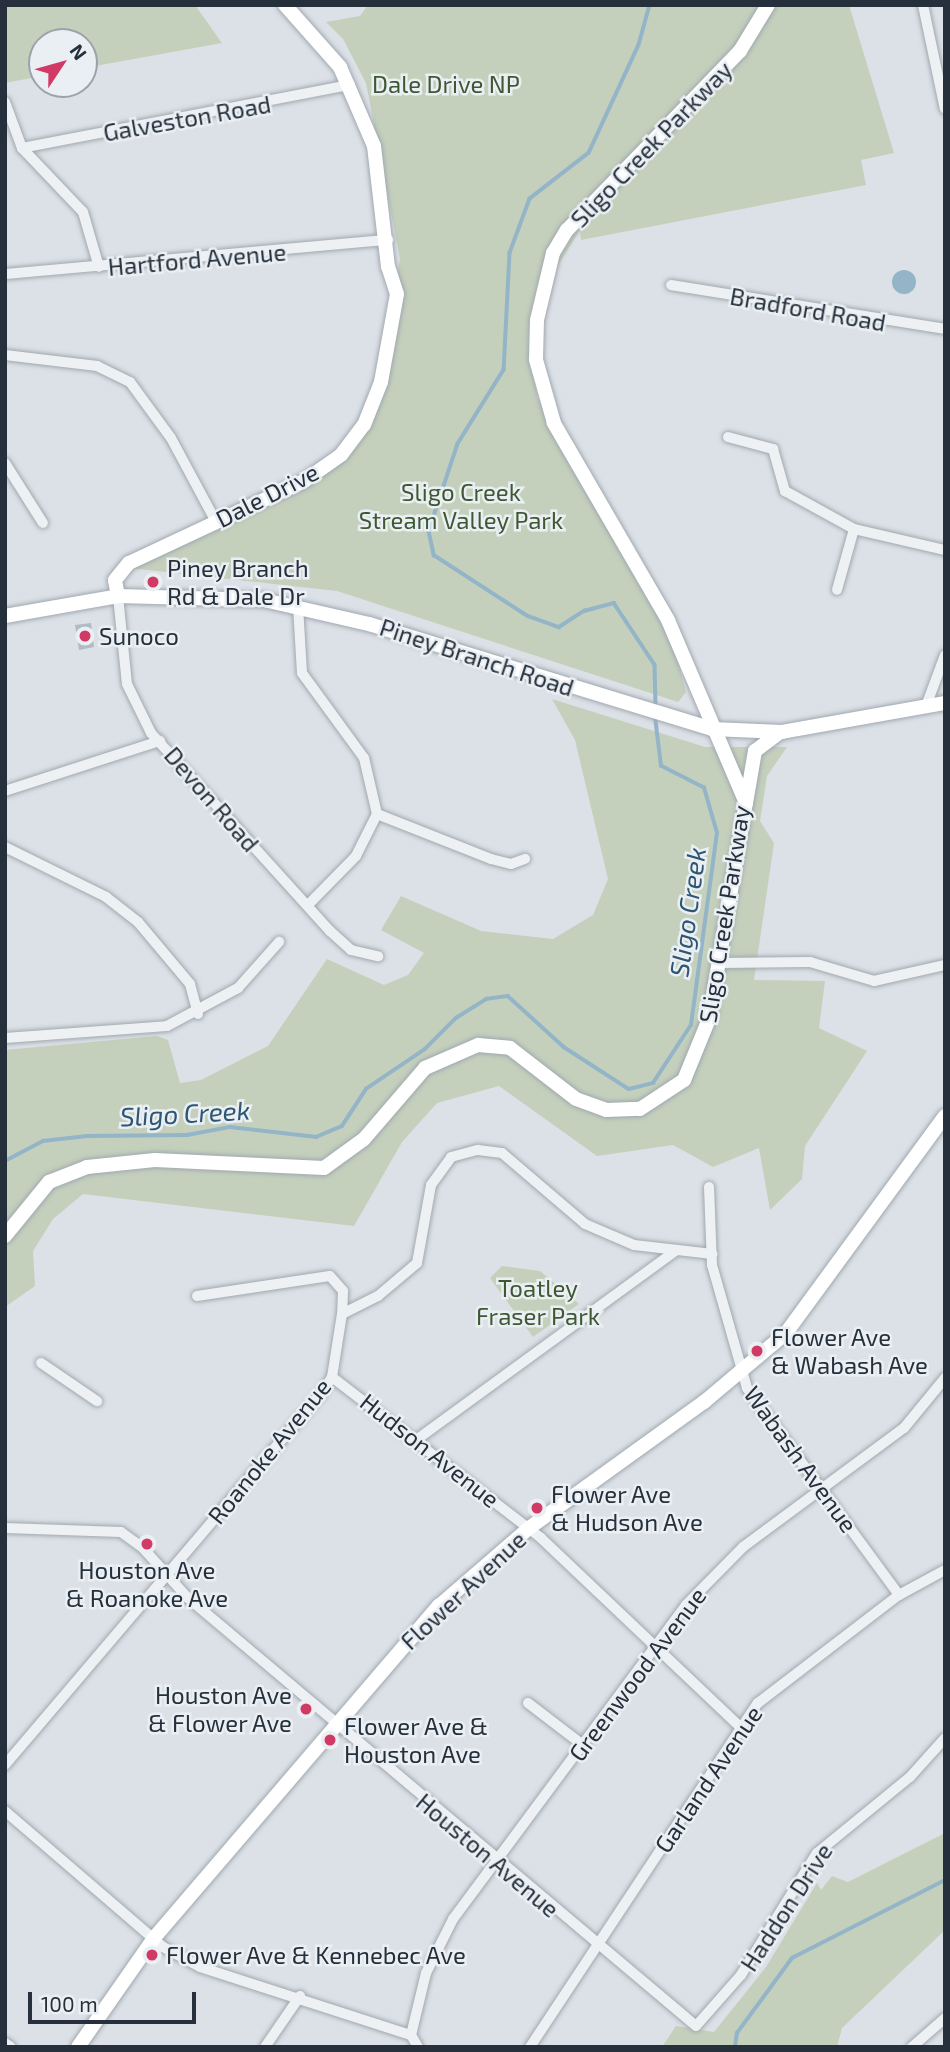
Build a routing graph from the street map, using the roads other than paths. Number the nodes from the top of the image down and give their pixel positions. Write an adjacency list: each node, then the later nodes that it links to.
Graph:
1 (285, 5): 4 (street, Dale Drive)
2 (768, 5): 27 (street, Sligo Creek Parkway)
3 (923, 5): 6 (street)
4 (350, 85): 7 (street, Galveston Road); 8 (street, Dale Drive)
5 (5, 102): 7 (street)
6 (945, 108)
7 (22, 148): 9 (street)
8 (388, 243): 9 (street, Hartford Avenue); 16 (street, Dale Drive)
9 (99, 267): 10 (street, Hartford Avenue)
10 (5, 274)
11 (671, 285): 12 (street, Bradford Road)
12 (945, 330)
13 (7, 359): 16 (street)
14 (728, 437): 18 (street)
15 (5, 463): 17 (street)
16 (216, 522): 21 (street, Dale Drive)
17 (43, 523)
18 (855, 529): 19 (street); 20 (street)
19 (945, 550)
20 (838, 590)
21 (118, 596): 22 (street, Piney Branch Road); 23 (street, Piney Branch Road); 29 (street, Devon Road)
22 (298, 606): 27 (street, Piney Branch Road); 32 (street)
23 (5, 617)
24 (945, 655): 26 (street)
25 (945, 703): 26 (street, Piney Branch Road)
26 (926, 706): 28 (street, Piney Branch Road)
27 (712, 729): 28 (street, Piney Branch Road); 31 (street, Sligo Creek Parkway)
28 (782, 732): 31 (street)
29 (160, 741): 30 (street); 35 (street, Devon Road)
30 (5, 791)
31 (746, 803): 38 (street, Sligo Creek Parkway)
32 (377, 814): 34 (street); 35 (street)
33 (5, 847): 40 (street)
34 (525, 859)
35 (308, 905): 37 (street, Devon Road)
36 (279, 942): 40 (street)
37 (378, 956)
38 (719, 963): 39 (street); 44 (street, Sligo Creek Parkway)
39 (945, 965)
40 (198, 1014): 41 (street)
41 (5, 1038)
42 (945, 1116): 50 (street, Flower Avenue)
43 (709, 1187): 46 (street, Wabash Avenue)
44 (5, 1236)
45 (675, 1251): 46 (street); 48 (street); 54 (street)
46 (712, 1254): 50 (street, Wabash Avenue)
47 (197, 1296): 48 (street)
48 (342, 1314): 51 (street, Roanoke Avenue)
49 (41, 1363): 53 (street)
50 (741, 1373): 55 (street, Wabash Avenue); 57 (street, Flower Avenue)
51 (332, 1377): 54 (street, Hudson Avenue); 59 (street, Roanoke Avenue)
52 (945, 1378): 55 (street, Greenwood Avenue)
53 (97, 1401)
54 (416, 1440): 57 (street, Hudson Avenue)
55 (823, 1491): 60 (street, Wabash Avenue); 61 (street, Greenwood Avenue)
56 (5, 1528): 59 (street, Houston Avenue)
57 (529, 1528): 61 (street, Hudson Avenue); 63 (street, Flower Avenue)
58 (945, 1570): 60 (street, Garland Avenue)
59 (168, 1574): 63 (street, Houston Avenue); 67 (street, Roanoke Avenue)
60 (899, 1595): 64 (street, Garland Avenue)
61 (656, 1649): 64 (street, Hudson Avenue); 66 (street, Greenwood Avenue)
62 (528, 1703): 66 (street)
63 (334, 1724): 69 (street, Houston Avenue); 70 (street, Flower Avenue)
64 (741, 1728): 71 (street, Garland Avenue)
65 (945, 1738): 74 (street, Haddon Drive)
66 (583, 1745): 69 (street, Greenwood Avenue)
67 (5, 1765)
68 (5, 1811): 70 (street)
69 (496, 1862): 71 (street, Houston Avenue); 75 (street, Greenwood Avenue)
70 (153, 1938): 72 (street); 78 (street, Flower Avenue)
71 (594, 1946): 74 (street, Houston Avenue); 81 (street, Garland Avenue)
72 (300, 1996): 75 (street); 79 (street)
73 (945, 2018): 82 (street)
74 (696, 2026)
75 (411, 2035): 80 (street)
76 (5, 2043): 77 (street)
77 (11, 2047)
78 (78, 2047)
79 (265, 2047)
80 (418, 2047)
81 (530, 2047)
82 (912, 2047)

